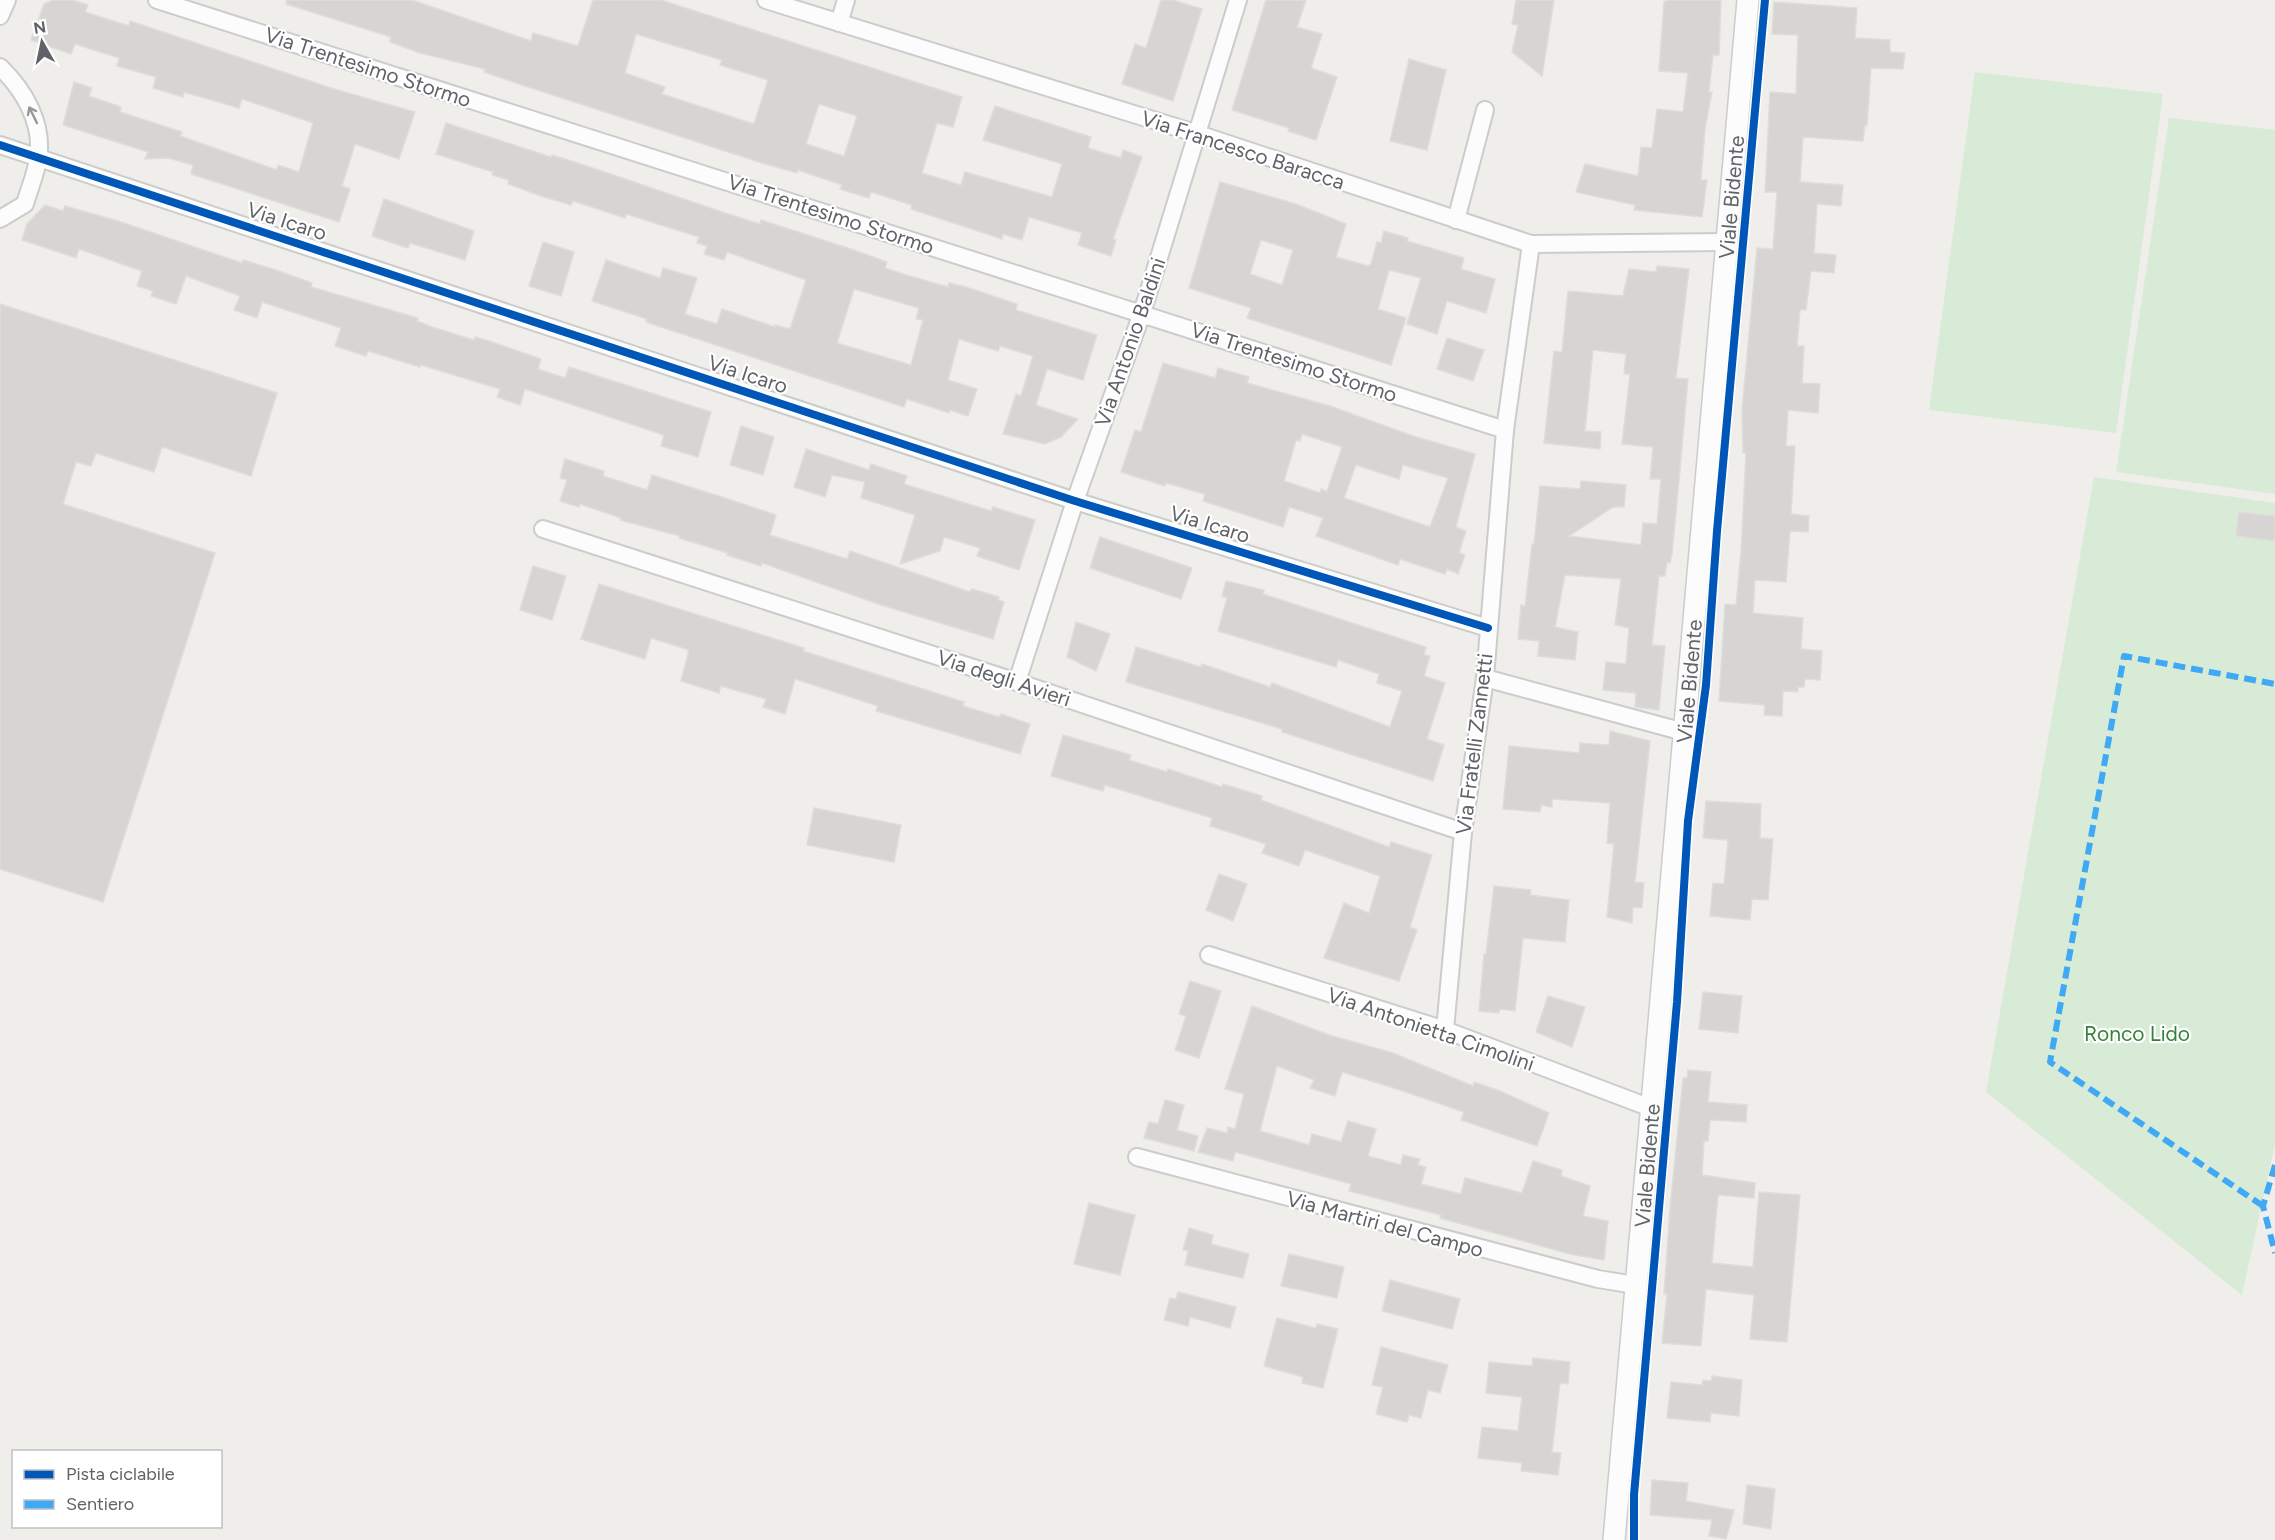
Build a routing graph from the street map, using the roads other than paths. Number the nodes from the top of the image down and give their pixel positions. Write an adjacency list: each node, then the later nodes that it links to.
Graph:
1 (7, 0): 7 (street)
2 (157, 0): 18 (street, Via Trentesimo Stormo)
3 (766, 0): 8 (street, Via Francesco Baracca)
4 (846, 0): 8 (street)
5 (1238, 0): 11 (street, Via Antonio Baldini)
6 (1748, 0): 16 (street, Viale Bidente)
7 (0, 16)
8 (839, 23): 11 (street, Via Francesco Baracca)
9 (0, 68): 13 (street, one-way to 9)
10 (1485, 110): 15 (street)
11 (1198, 134): 15 (street, Via Francesco Baracca); 18 (street, Via Antonio Baldini)
12 (0, 145): 13 (street, Via Icaro)
13 (39, 158): 14 (street); 20 (street, Via Icaro)
14 (0, 219)
15 (1456, 220): 17 (street, Via Francesco Baracca)
16 (1727, 242): 17 (street, Via Francesco Baracca); 25 (street, Viale Bidente)
17 (1531, 244): 19 (street, Via Fratelli Zannetti)
18 (1142, 313): 19 (street, Via Trentesimo Stormo); 20 (street, Via Antonio Baldini)
19 (1505, 430): 22 (street, Via Fratelli Zannetti)
20 (1075, 501): 22 (street, Via Icaro); 24 (street, Via Antonio Baldini)
21 (543, 529): 24 (street, Via degli Avieri)
22 (1488, 628): 23 (street, Via Fratelli Zannetti)
23 (1485, 678): 25 (street); 26 (street, Via Fratelli Zannetti)
24 (1017, 682): 26 (street, Via degli Avieri)
25 (1684, 732): 29 (street, Viale Bidente)
26 (1463, 832): 28 (street, Via Fratelli Zannetti)
27 (1209, 955): 28 (street, Via Antonietta Cimolini)
28 (1445, 1030): 29 (street, Via Antonietta Cimolini)
29 (1651, 1108): 31 (street, Viale Bidente)
30 (1137, 1157): 31 (street, Via Martiri del Campo)
31 (1635, 1286): 32 (street, Viale Bidente)
32 (1614, 1540)

